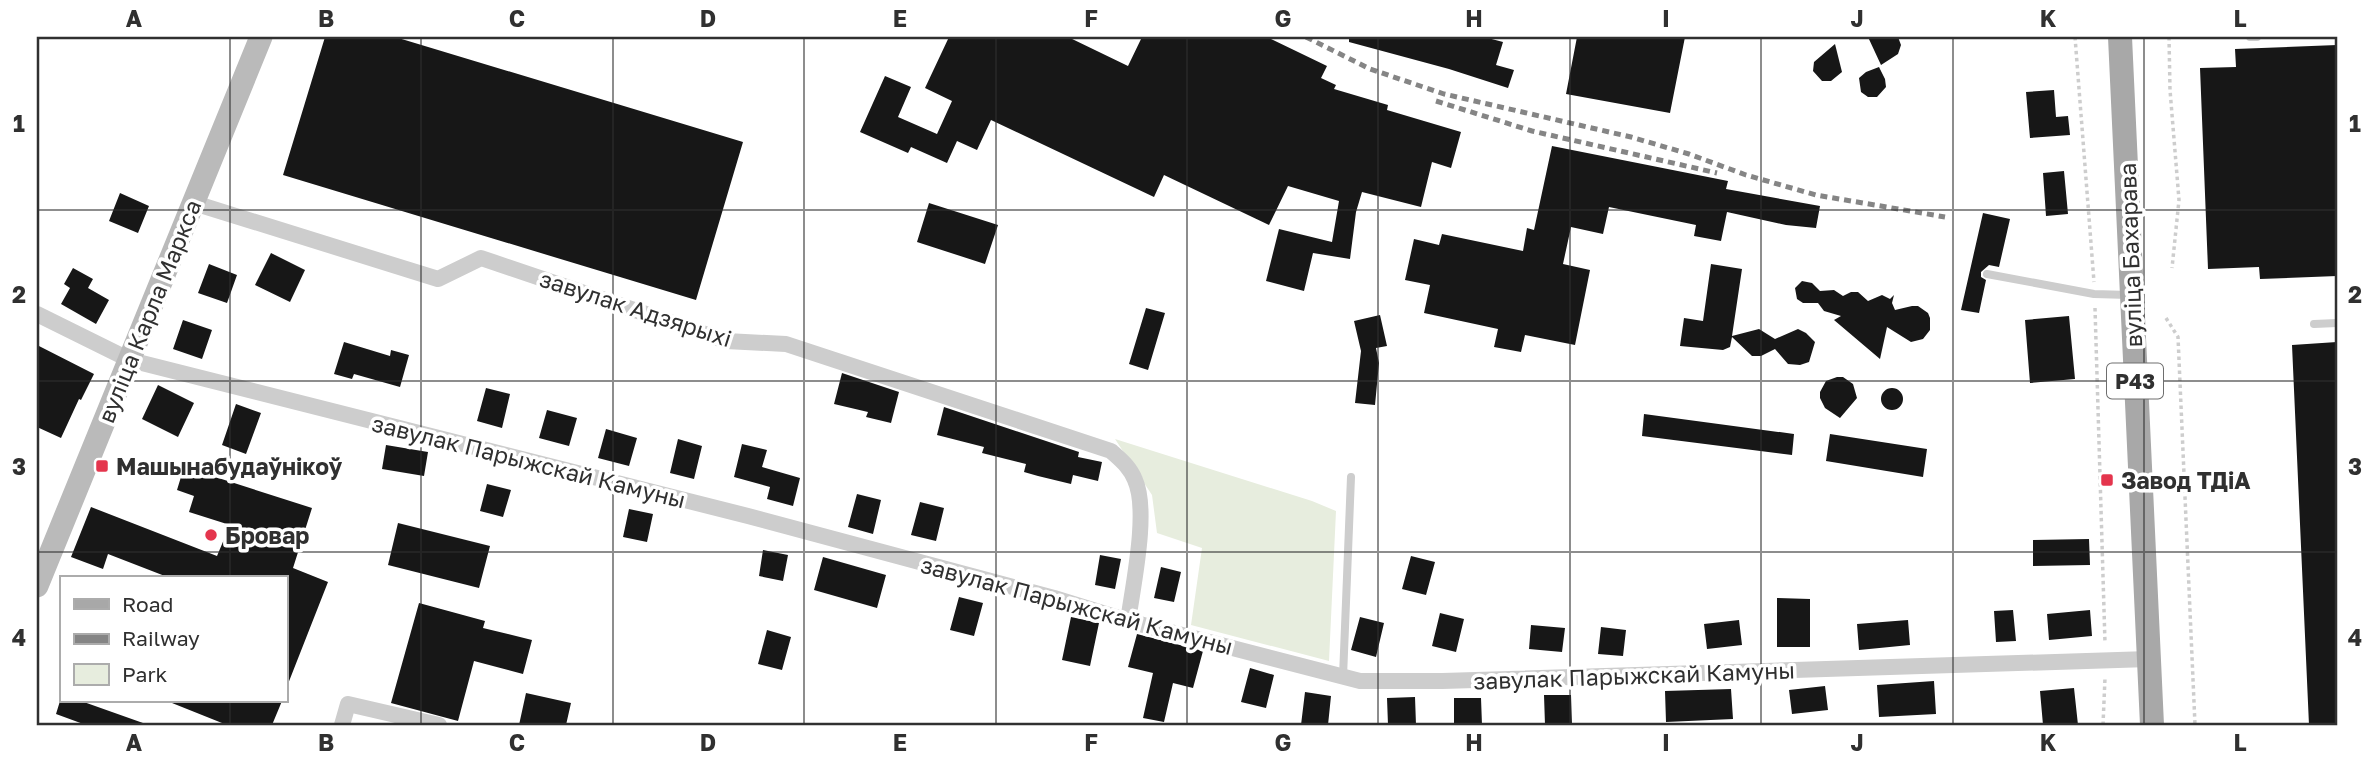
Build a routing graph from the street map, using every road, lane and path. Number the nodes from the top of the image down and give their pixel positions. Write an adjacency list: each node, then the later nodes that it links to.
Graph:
1 (261, 37): 7 (main road, вуліца Карла Маркса)
2 (2075, 37): 10 (path)
3 (2120, 37): 11 (main road, вуліца Бахарава / Р43)
4 (2169, 37): 8 (path)
5 (2250, 37): 6 (lane)
6 (2257, 37)
7 (194, 203): 16 (main road, вуліца Карла Маркса); 19 (street, завулак Адзярыхі)
8 (2172, 268)
9 (1987, 274): 10 (lane)
10 (2094, 294): 11 (lane); 21 (path)
11 (2132, 295): 20 (main road, вуліца Бахарава / Р43)
12 (37, 314): 16 (street, завулак Парыжскай Камуны)
13 (2166, 318): 27 (path)
14 (2337, 323): 15 (lane)
15 (2315, 324)
16 (130, 360): 18 (main road, вуліца Карла Маркса); 19 (street, завулак Парыжскай Камуны)
17 (1351, 477): 22 (lane)
18 (37, 586)
19 (1128, 621): 22 (street, завулак Парыжскай Камуны)
20 (2149, 659): 21 (street, завулак Парыжскай Камуны); 26 (main road, вуліца Бахарава / Р43)
21 (2106, 661): 22 (street, завулак Парыжскай Камуны); 25 (path)
22 (1342, 677)
23 (342, 725): 24 (street)
24 (439, 725)
25 (2104, 725)
26 (2152, 725)
27 (2195, 725)

